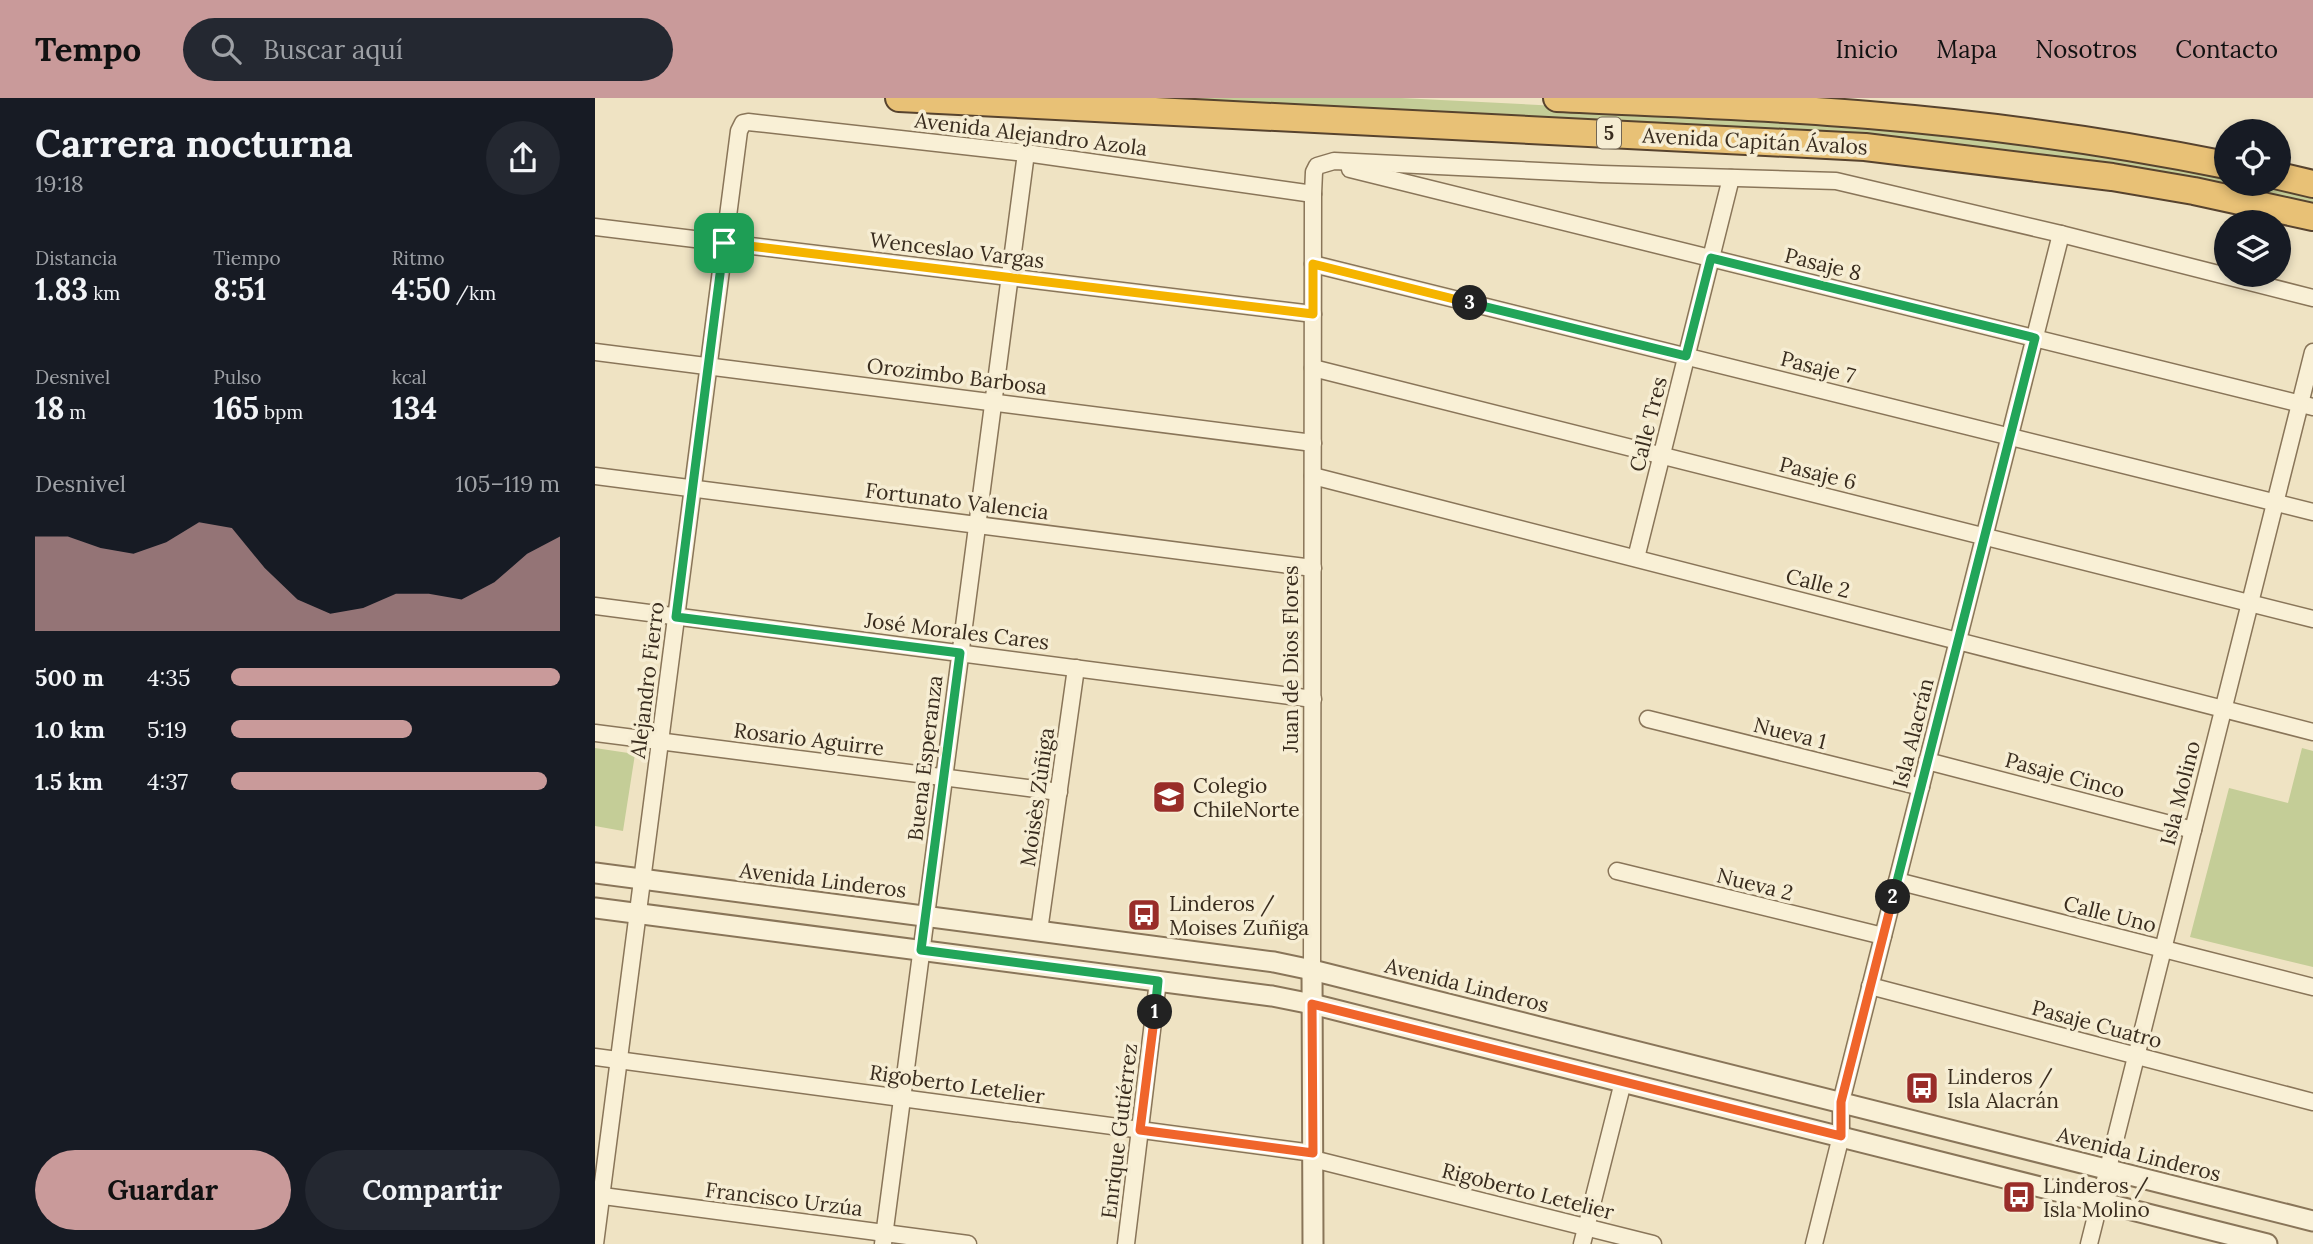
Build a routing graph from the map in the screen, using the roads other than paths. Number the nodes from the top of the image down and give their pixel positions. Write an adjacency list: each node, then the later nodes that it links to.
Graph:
1 (899, 98): 12 (highway, Avenida Capitán Ávalos / 5)
2 (1557, 98): 3 (highway, Avenida Capitán Ávalos / 5)
3 (1584, 99): 7 (highway, Avenida Capitán Ávalos / 5)
4 (743, 123): 5 (street, Avenida Alejandro Azola); 15 (street, Alejandro Fierro)
5 (1026, 153): 11 (street, Avenida Alejandro Azola); 18 (street, Buena Esperanza)
6 (1324, 163): 8 (street, Avenida Capitán Ávalos); 11 (street, Juan de Dios Flores); 16 (street, Pasaje 8)
7 (2214, 163)
8 (1731, 178): 14 (street, Avenida Capitán Ávalos); 16 (street, Calle Tres)
9 (2291, 179): 10 (highway)
10 (2313, 184)
11 (1313, 194): 17 (street, Juan de Dios Flores)
12 (2313, 217)
13 (595, 227): 15 (street, Wenceslao Vargas)
14 (2061, 234): 19 (street, Avenida Capitán Ávalos); 21 (street, Isla Alacrán)
15 (724, 243): 18 (street, Wenceslao Vargas); 25 (street, Alejandro Fierro)
16 (1711, 258): 21 (street, Pasaje 8); 24 (street, Calle Tres)
17 (1313, 264): 20 (street, Juan de Dios Flores); 24 (street, Pasaje 7)
18 (1009, 277): 20 (street, Wenceslao Vargas); 27 (street, Buena Esperanza)
19 (2313, 298)
20 (1313, 314): 26 (street, Juan de Dios Flores)
21 (2035, 338): 28 (street, Pasaje 8); 29 (street, Isla Alacrán)
22 (595, 352): 25 (street, Orozimbo Barbosa)
23 (2313, 352): 28 (street, Isla Molino)
24 (1686, 356): 29 (street, Pasaje 7); 31 (street, Calle Tres)
25 (709, 366): 27 (street, Orozimbo Barbosa); 34 (street, Alejandro Fierro)
26 (1313, 368): 30 (street, Juan de Dios Flores); 31 (street, Pasaje 6)
27 (993, 402): 30 (street, Orozimbo Barbosa); 37 (street, Buena Esperanza)
28 (2307, 405): 35 (street, Isla Molino)
29 (2010, 437): 35 (street, Pasaje 7); 38 (street, Isla Alacrán)
30 (1313, 443): 33 (street, Juan de Dios Flores)
31 (1662, 455): 38 (street, Pasaje 6); 39 (street, Calle Tres)
32 (595, 476): 34 (street, Fortunato Valencia)
33 (1313, 476): 39 (street, Calle 2); 40 (street, Juan de Dios Flores)
34 (693, 488): 37 (street, Fortunato Valencia); 43 (street, Alejandro Fierro)
35 (2275, 503): 36 (street, Pasaje 7); 41 (street, Isla Molino)
36 (2313, 512)
37 (977, 525): 40 (street, Fortunato Valencia); 46 (street, Buena Esperanza)
38 (1984, 536): 41 (street, Pasaje 6); 45 (street, Isla Alacrán)
39 (1636, 558): 45 (street, Calle 2)
40 (1313, 568): 48 (street, Juan de Dios Flores)
41 (2250, 603): 44 (street, Pasaje 6); 49 (street, Isla Molino)
42 (595, 606): 43 (street, José Morales Cares)
43 (676, 617): 46 (street, José Morales Cares); 53 (street, Alejandro Fierro)
44 (2313, 619)
45 (1958, 641): 49 (street, Calle 2); 54 (street, Isla Alacrán)
46 (960, 653): 47 (street, José Morales Cares); 55 (street, Buena Esperanza)
47 (1076, 668): 48 (street, José Morales Cares); 57 (street, Moisès Zùñiga)
48 (1313, 699): 70 (street, Juan de Dios Flores)
49 (2223, 709): 51 (street, Calle 2); 58 (street, Isla Molino)
50 (1648, 719): 56 (street, Nueva 1)
51 (2313, 732)
52 (595, 733): 53 (street, Rosario Aguirre)
53 (660, 742): 55 (street, Rosario Aguirre); 61 (street, Alejandro Fierro)
54 (1927, 761): 56 (street, Isla Alacrán); 58 (street, Pasaje Cinco)
55 (944, 777): 57 (street, Rosario Aguirre); 65 (street, Buena Esperanza)
56 (1921, 788): 62 (street, Isla Alacrán)
57 (1059, 792): 66 (street, Moisès Zùñiga)
58 (2193, 830): 68 (street, Isla Molino)
59 (1617, 872): 67 (street, Nueva 2)
60 (595, 873): 61 (street, Avenida Linderos)
61 (642, 880): 64 (street, Alejandro Fierro); 65 (street, Avenida Linderos)
62 (1897, 881): 67 (street, Isla Alacrán); 68 (street, Calle Uno)
63 (595, 908): 64 (street)
64 (638, 914): 69 (street); 77 (street, Alejandro Fierro)
65 (926, 917): 66 (street, Avenida Linderos); 69 (street, Buena Esperanza)
66 (1039, 931): 70 (street, Avenida Linderos)
67 (1883, 936): 72 (street, Isla Alacrán)
68 (2163, 949): 73 (street, Calle Uno); 75 (street, Isla Molino)
69 (921, 950): 71 (street); 79 (street, Buena Esperanza)
70 (1313, 970): 74 (street, Juan de Dios Flores); 80 (street, Avenida Linderos)
71 (1158, 981): 74 (street); 82 (street, Enrique Gutiérrez)
72 (1870, 986): 75 (street, Pasaje Cuatro); 80 (street, Isla Alacrán)
73 (2313, 987)
74 (1312, 1004): 78 (street); 84 (street, Juan de Dios Flores)
75 (2136, 1056): 81 (street, Pasaje Cuatro); 85 (street, Isla Molino)
76 (595, 1057): 77 (street, Rigoberto Letelier)
77 (619, 1060): 79 (street, Rigoberto Letelier); 86 (street, Alejandro Fierro)
78 (1623, 1082): 83 (street); 89 (street)
79 (902, 1098): 82 (street, Rigoberto Letelier); 90 (street, Buena Esperanza)
80 (1841, 1102): 83 (street, Isla Alacrán); 85 (street, Avenida Linderos)
81 (2313, 1102)
82 (1140, 1130): 84 (street, Rigoberto Letelier); 93 (street, Enrique Gutiérrez)
83 (1841, 1136): 87 (street); 97 (street, Isla Alacrán)
84 (1313, 1156): 89 (street, Rigoberto Letelier); 94 (street, Juan de Dios Flores)
85 (2108, 1169): 87 (street, Isla Molino); 88 (street, Avenida Linderos)
86 (598, 1196): 90 (street, Francisco Urzúa); 91 (street, Alejandro Fierro)
87 (2099, 1202): 98 (street, Isla Molino); 99 (street)
88 (2313, 1221)
89 (1586, 1227): 95 (street); 96 (street, Rigoberto Letelier)
90 (883, 1239): 92 (street, Francisco Urzúa)
91 (595, 1244)
92 (968, 1244)
93 (1126, 1244)
94 (1313, 1244)
95 (1582, 1244)
96 (1653, 1244)
97 (1814, 1244)
98 (2088, 1244)
99 (2267, 1244)

